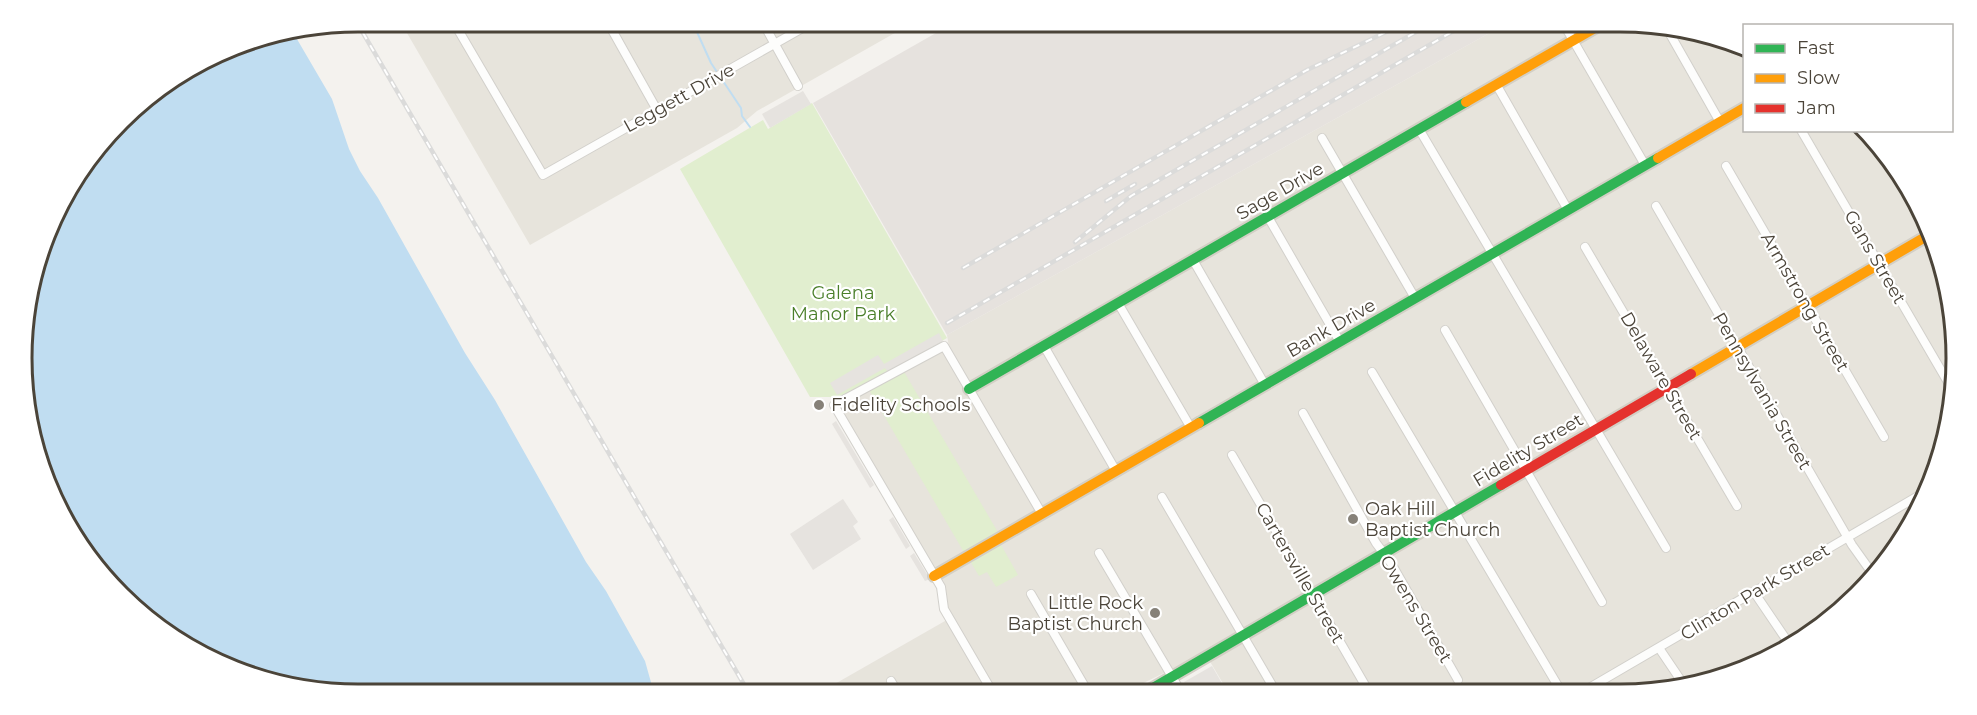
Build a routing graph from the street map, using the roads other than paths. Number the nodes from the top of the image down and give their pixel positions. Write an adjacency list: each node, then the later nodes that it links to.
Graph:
1 (459, 32): 13 (street, Leggett Drive)
2 (613, 32): 13 (street)
3 (768, 32): 9 (street)
4 (795, 32): 9 (street, Leggett Drive)
5 (1568, 32): 8 (street)
6 (1587, 32): 8 (street, Sage Drive)
7 (1671, 36): 14 (street)
8 (1573, 40): 10 (street, Sage Drive); 18 (street)
9 (774, 44): 11 (street); 13 (street, Leggett Drive)
10 (1497, 84): 15 (street, Sage Drive); 22 (street)
11 (798, 86)
12 (1743, 109): 14 (street, Bank Drive)
13 (657, 110)
14 (1720, 122): 18 (street, Bank Drive)
15 (1419, 129): 20 (street, Sage Drive); 26 (street)
16 (1802, 132): 28 (street, Gans Street)
17 (1322, 138): 20 (street)
18 (1645, 165): 22 (street, Bank Drive)
19 (1726, 166): 31 (street, Armstrong Street)
20 (1343, 173): 23 (street, Sage Drive); 29 (street)
21 (1656, 206): 35 (street, Pennsylvania Street)
22 (1568, 210): 26 (street, Bank Drive)
23 (1268, 217): 27 (street, Sage Drive); 33 (street)
24 (1923, 239): 28 (street, Fidelity Street)
25 (1585, 247): 39 (street, Delaware Street)
26 (1492, 254): 29 (street, Bank Drive); 43 (street)
27 (1193, 260): 30 (street, Sage Drive); 38 (street)
28 (1879, 264): 31 (street, Fidelity Street); 37 (street, Gans Street)
29 (1415, 298): 33 (street, Bank Drive)
30 (1118, 303): 34 (street, Sage Drive); 42 (street)
31 (1808, 306): 35 (street, Fidelity Street); 44 (street, Armstrong Street)
32 (1444, 330): 46 (street)
33 (1340, 342): 38 (street, Bank Drive)
34 (1044, 346): 40 (street, Sage Drive); 47 (street)
35 (1737, 348): 39 (street, Fidelity Street); 53 (street, Pennsylvania Street)
36 (1372, 372): 51 (street)
37 (1945, 379)
38 (1265, 385): 42 (street, Bank Drive)
39 (1667, 388): 43 (street, Fidelity Street); 50 (street, Delaware Street)
40 (969, 389): 52 (street); 58 (street)
41 (1303, 413): 56 (street, Owens Street)
42 (1191, 428): 47 (street, Bank Drive)
43 (1596, 429): 46 (street, Fidelity Street); 54 (street)
44 (1884, 438)
45 (1232, 455): 61 (street, Cartersville Street)
46 (1526, 470): 51 (street, Fidelity Street); 62 (street)
47 (1116, 471): 52 (street, Bank Drive)
48 (1162, 497): 63 (street)
49 (1913, 499): 53 (street, Clinton Park Street)
50 (1737, 506)
51 (1455, 512): 56 (street, Fidelity Street); 77 (street)
52 (1042, 514): 58 (street, Bank Drive)
53 (1848, 537): 57 (street, Pennsylvania Street); 59 (street, Clinton Park Street)
54 (1666, 548)
55 (1099, 553): 66 (street)
56 (1384, 553): 61 (street, Fidelity Street); 68 (street, Owens Street)
57 (1868, 568)
58 (934, 576): 71 (street)
59 (1754, 592): 64 (street); 65 (street, Clinton Park Street)
60 (1031, 594): 72 (street)
61 (1314, 594): 63 (street, Fidelity Street); 76 (street, Cartersville Street)
62 (1602, 602)
63 (1243, 635): 66 (street, Fidelity Street); 75 (street)
64 (1786, 638)
65 (1659, 648): 67 (street); 78 (street, Clinton Park Street)
66 (1173, 677): 73 (street, Fidelity Street); 74 (street)
67 (1679, 678)
68 (1458, 680)
69 (891, 681): 70 (street)
70 (893, 684)
71 (988, 684)
72 (1083, 684)
73 (1160, 684)
74 (1177, 684)
75 (1271, 684)
76 (1365, 684)
77 (1557, 684)
78 (1596, 684)

